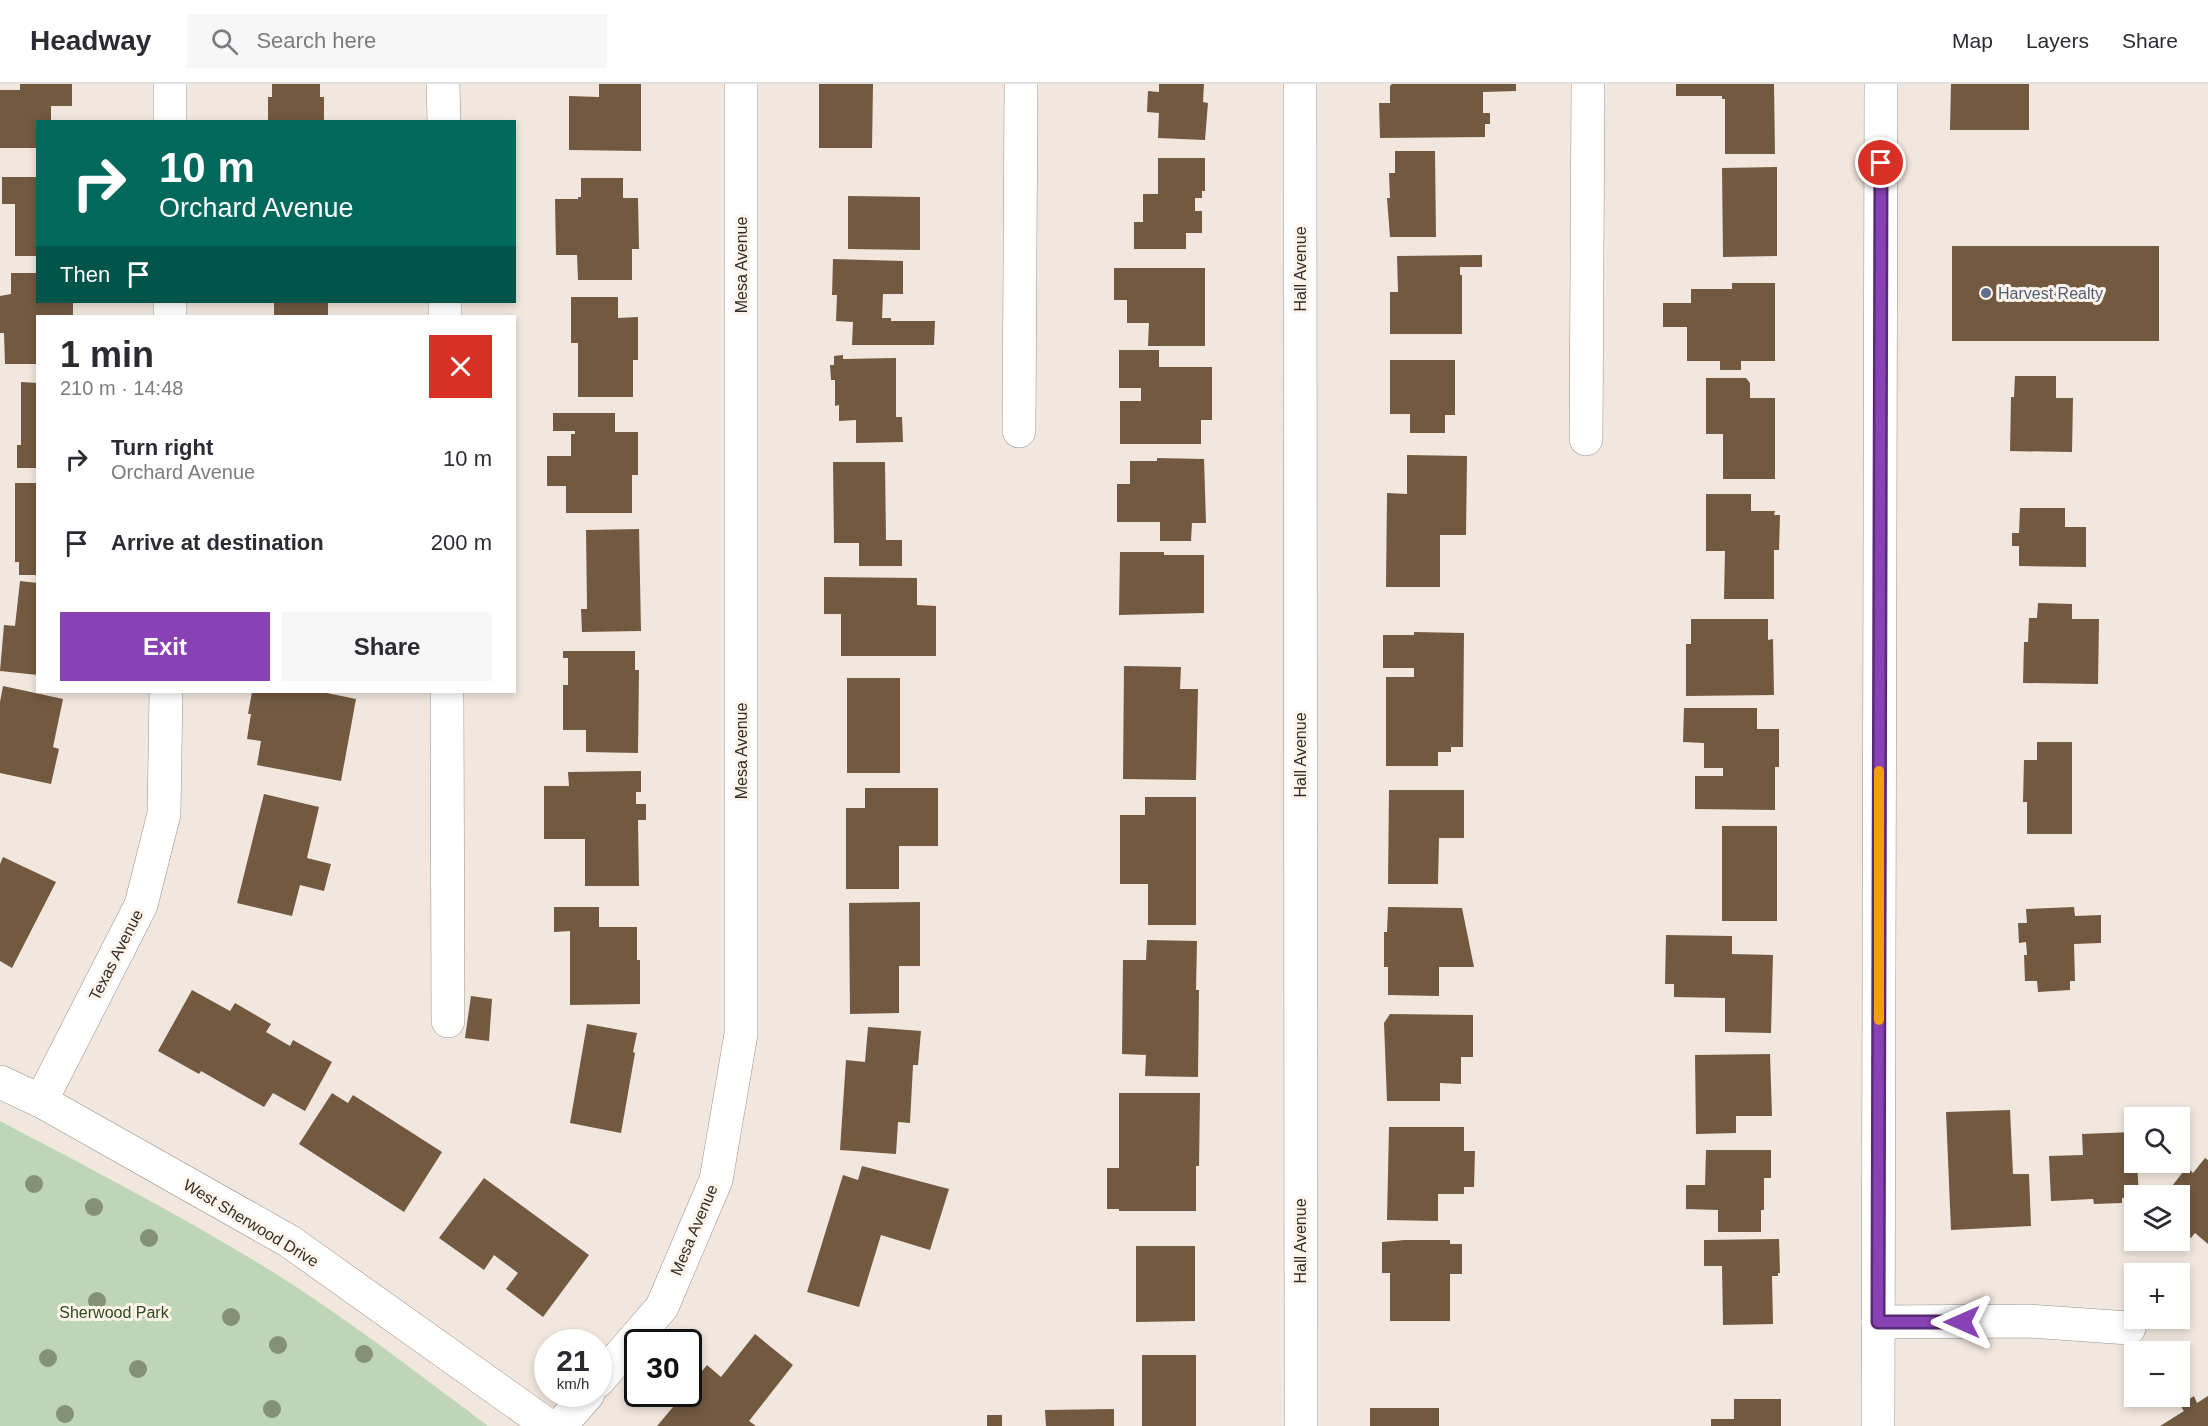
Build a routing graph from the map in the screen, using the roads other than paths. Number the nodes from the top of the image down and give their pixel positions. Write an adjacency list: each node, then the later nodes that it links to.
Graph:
1 (170, 84): 8 (street)
2 (443, 84): 9 (street)
3 (741, 84): 19 (street, Mesa Avenue)
4 (1021, 84): 10 (street)
5 (1300, 84): 23 (street, Hall Avenue)
6 (1588, 84): 11 (street)
7 (1881, 84): 17 (street)
8 (170, 120)
9 (444, 120)
10 (1019, 431)
11 (1586, 439)
12 (166, 693): 16 (street, Texas Avenue)
13 (447, 693): 14 (street)
14 (448, 1021)
15 (0, 1082): 16 (street, West Sherwood Drive)
16 (41, 1101): 21 (street, West Sherwood Drive)
17 (1878, 1322): 18 (street); 24 (street)
18 (2124, 1328)
19 (612, 1365)
20 (577, 1407): 22 (street)
21 (549, 1426)
22 (560, 1426)
23 (1301, 1426)
24 (1878, 1426)

